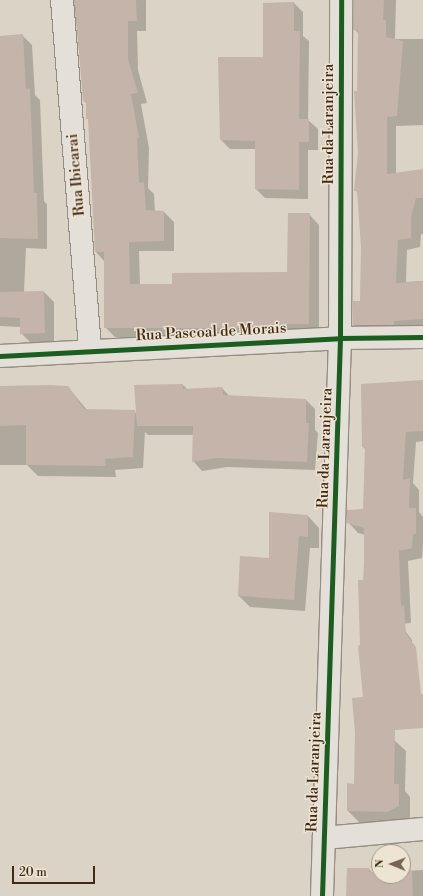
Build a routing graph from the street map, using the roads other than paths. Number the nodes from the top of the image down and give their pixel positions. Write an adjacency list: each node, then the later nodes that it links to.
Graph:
1 (62, 0): 5 (street, Rua Ibicarai)
2 (341, 0): 4 (street, Rua da Laranjeira)
3 (423, 337): 4 (street, Rua Pascoal de Morais)
4 (340, 338): 5 (street, Rua Pascoal de Morais); 8 (street, Rua da Laranjeira)
5 (90, 350): 6 (street, Rua Pascoal de Morais)
6 (0, 356)
7 (423, 829): 8 (street)
8 (324, 838): 9 (street, Rua da Laranjeira)
9 (322, 896)

